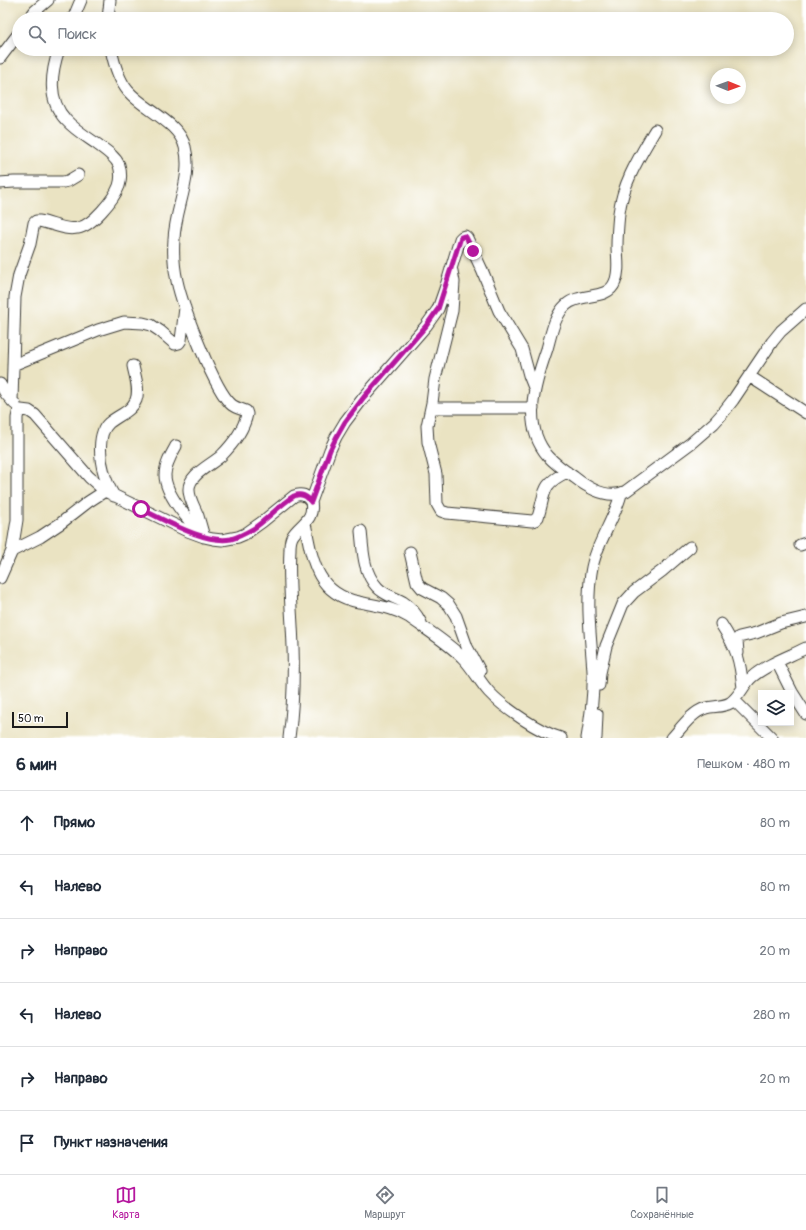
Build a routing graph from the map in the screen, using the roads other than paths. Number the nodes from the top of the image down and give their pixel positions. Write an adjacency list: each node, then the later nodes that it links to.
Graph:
1 (48, 0): 4 (street)
2 (81, 0): 5 (street)
3 (110, 0): 6 (street)
4 (35, 12)
5 (76, 12)
6 (109, 12)
7 (12, 42): 10 (street)
8 (56, 56): 17 (street)
9 (113, 56): 15 (street)
10 (0, 58)
11 (655, 130): 21 (street)
12 (78, 175): 13 (street)
13 (0, 183)
14 (451, 269): 21 (street); 23 (street); 31 (street)
15 (185, 306): 17 (street); 34 (street)
16 (806, 309): 19 (street)
17 (13, 365): 22 (street)
18 (133, 366): 29 (street)
19 (749, 376): 26 (street); 30 (street)
20 (0, 384): 22 (street)
21 (535, 390): 24 (street)
22 (12, 401): 25 (street)
23 (431, 408): 24 (street); 28 (street)
24 (533, 408): 28 (street)
25 (21, 410): 29 (street); 36 (street)
26 (806, 413)
27 (176, 446): 34 (street)
28 (567, 472): 30 (street)
29 (110, 494): 34 (street); 36 (street)
30 (622, 494): 51 (street)
31 (311, 502): 32 (street); 34 (street)
32 (306, 523): 41 (street); 50 (street)
33 (361, 531): 41 (street)
34 (203, 535)
35 (690, 547): 52 (street)
36 (12, 551): 38 (street)
37 (410, 552): 45 (street)
38 (0, 578)
39 (806, 617): 43 (street)
40 (722, 624): 43 (street)
41 (423, 627): 45 (street)
42 (806, 648): 44 (street)
43 (738, 653): 46 (street)
44 (777, 662): 46 (street); 48 (street)
45 (482, 683): 49 (street)
46 (743, 688): 47 (street)
47 (734, 700): 53 (street); 54 (street)
48 (806, 714)
49 (551, 737)
50 (289, 738)
51 (587, 738)
52 (596, 738)
53 (672, 738)
54 (772, 738)

